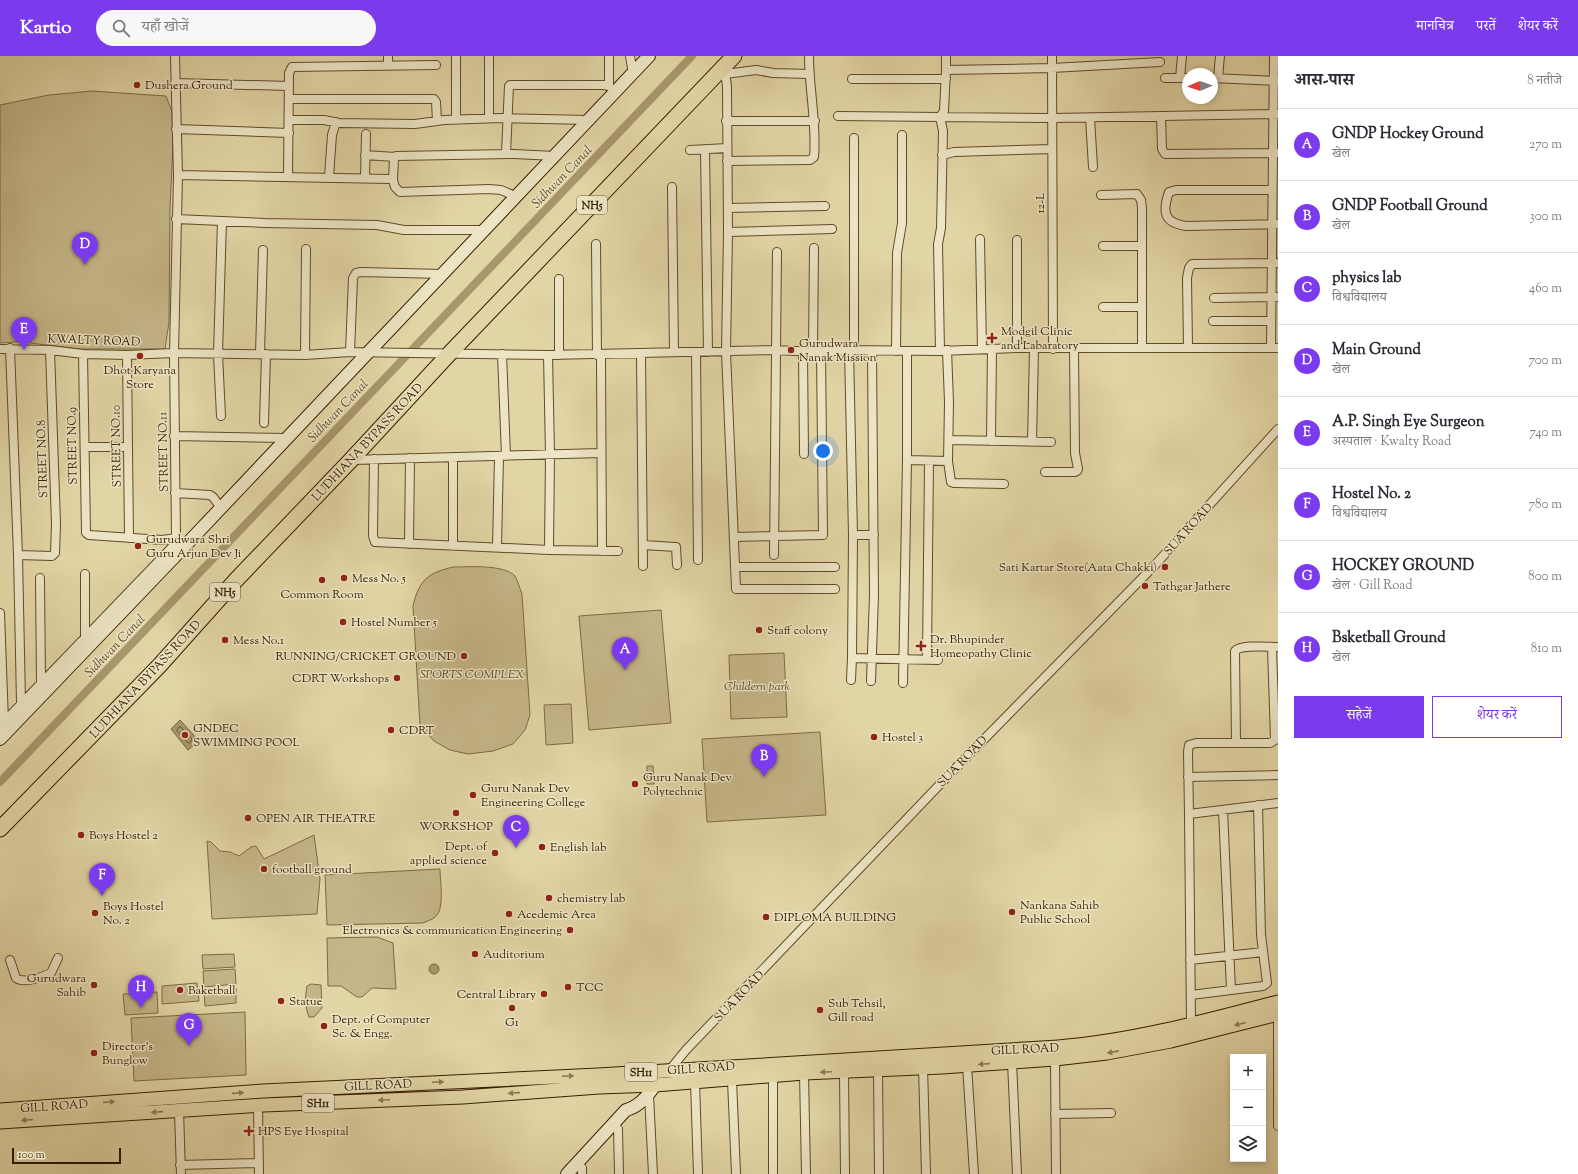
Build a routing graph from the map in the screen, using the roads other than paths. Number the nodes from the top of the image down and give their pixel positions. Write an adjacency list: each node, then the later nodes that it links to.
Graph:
1 (175, 56): 31 (street, STREET NO.11)
2 (388, 56): 16 (street)
3 (456, 56): 44 (street)
4 (489, 56): 39 (street)
5 (609, 56): 33 (street)
6 (630, 56): 23 (street)
7 (649, 56): 23 (street)
8 (734, 56): 18 (highway, LUDHIANA BYPASS ROAD / NH5)
9 (809, 56): 24 (street)
10 (946, 56): 22 (street)
11 (1052, 56): 19 (street, 12-L)
12 (1182, 56): 20 (street)
13 (1220, 56): 21 (street)
14 (1274, 56): 30 (street)
15 (1160, 62): 19 (street)
16 (388, 66): 17 (street); 32 (street)
17 (436, 66)
18 (722, 66): 24 (street); 47 (street); 130 (highway, LUDHIANA BYPASS ROAD / NH5)
19 (1052, 68): 22 (street); 41 (street, 12-L)
20 (1183, 68)
21 (1217, 68)
22 (946, 70): 29 (street)
23 (633, 74): 33 (street)
24 (809, 74): 48 (street)
25 (1165, 78): 26 (street)
26 (1182, 78)
27 (1218, 78): 30 (street)
28 (852, 79): 29 (street)
29 (946, 79): 38 (street)
30 (1276, 81): 35 (street)
31 (175, 82): 32 (street); 50 (street, STREET NO.11)
32 (289, 86): 34 (street)
33 (612, 89): 40 (street); 45 (street)
34 (289, 99): 43 (street); 46 (street)
35 (1275, 114): 37 (street); 59 (street)
36 (838, 116): 38 (street)
37 (1161, 116): 42 (street); 59 (street)
38 (940, 117): 41 (street); 62 (street)
39 (489, 118): 40 (street); 44 (street)
40 (507, 118): 45 (street); 60 (street)
41 (1053, 118): 42 (street); 56 (street, 12-L)
42 (1090, 118): 66 (street)
43 (289, 120): 49 (street); 51 (street)
44 (456, 120): 46 (street)
45 (589, 120): 63 (street)
46 (437, 121): 49 (street)
47 (726, 121): 48 (street); 55 (street)
48 (815, 121): 65 (street)
49 (336, 122): 69 (street)
50 (176, 129): 51 (street); 67 (street, STREET NO.11)
51 (288, 133): 68 (street)
52 (366, 134): 61 (street)
53 (902, 135): 118 (street)
54 (854, 138): 116 (street)
55 (727, 148): 58 (street); 65 (street)
56 (1052, 149): 62 (street); 112 (street, 12-L)
57 (690, 150): 58 (street)
58 (705, 150): 125 (street)
59 (1275, 153): 72 (street)
60 (506, 154): 63 (street); 64 (street)
61 (365, 155): 64 (street); 70 (street)
62 (942, 155): 120 (street)
63 (555, 156): 76 (street)
64 (395, 157): 71 (street)
65 (727, 161): 78 (street)
66 (1093, 167)
67 (178, 175): 68 (street); 79 (street, STREET NO.11)
68 (288, 176): 69 (street)
69 (329, 177): 70 (street)
70 (365, 178): 71 (street)
71 (393, 180): 76 (street)
72 (1275, 180): 74 (street)
73 (672, 187): 123 (street)
74 (1272, 190): 81 (street); 81 (street)
75 (1101, 195): 89 (street)
76 (516, 197): 83 (street)
77 (825, 206): 78 (street)
78 (728, 208): 84 (street)
79 (176, 219): 80 (street); 129 (street, STREET NO.11)
80 (222, 221): 83 (street); 133 (street)
81 (1275, 224): 94 (street)
82 (832, 229): 84 (street)
83 (485, 230): 95 (street)
84 (728, 232): 126 (street)
85 (980, 239): 109 (street)
86 (1017, 240): 104 (street)
87 (596, 244): 140 (street)
88 (1103, 246): 89 (street)
89 (1142, 246): 99 (street)
90 (814, 248): 128 (street)
91 (306, 249): 137 (street)
92 (263, 250): 134 (street)
93 (777, 252): 115 (street)
94 (1274, 263): 97 (street); 106 (street)
95 (443, 274): 121 (street); 122 (street)
96 (559, 279): 139 (street)
97 (1274, 297): 98 (street); 101 (street)
98 (1214, 298)
99 (1142, 306): 100 (street); 105 (street)
100 (1103, 307)
101 (1271, 320): 102 (street); 107 (street)
102 (1213, 321)
103 (10, 348): 108 (street, KWALTY ROAD); 114 (street, KWALTY ROAD); 180 (street)
104 (1017, 348): 110 (street, KWALTY ROAD); 111 (street, KWALTY ROAD)
105 (1142, 348): 106 (street, KWALTY ROAD); 113 (street, KWALTY ROAD)
106 (1188, 348): 107 (street, KWALTY ROAD)
107 (1274, 348)
108 (0, 349)
109 (982, 349): 110 (street, KWALTY ROAD); 120 (street, KWALTY ROAD)
110 (992, 349): 147 (street)
111 (1034, 349): 112 (street, KWALTY ROAD); 148 (street)
112 (1053, 349): 113 (street, KWALTY ROAD)
113 (1074, 349): 163 (street)
114 (50, 350): 132 (street, KWALTY ROAD); 180 (street, STREET NO.8)
115 (775, 350): 126 (street, KWALTY ROAD); 127 (street, KWALTY ROAD); 169 (street)
116 (852, 350): 117 (street, KWALTY ROAD); 128 (street, KWALTY ROAD); 167 (street)
117 (872, 351): 118 (street, KWALTY ROAD); 168 (street)
118 (896, 351): 119 (street, KWALTY ROAD)
119 (907, 351): 120 (street, KWALTY ROAD); 160 (street)
120 (944, 351): 146 (street)
121 (350, 352): 122 (street, KWALTY ROAD); 137 (street, KWALTY ROAD)
122 (372, 352): 130 (street, KWALTY ROAD); 145 (street)
123 (674, 352): 124 (street, KWALTY ROAD); 131 (street, KWALTY ROAD)
124 (696, 352): 125 (street, KWALTY ROAD); 182 (street)
125 (708, 352): 126 (street, KWALTY ROAD)
126 (726, 352): 170 (street)
127 (803, 352): 128 (street, KWALTY ROAD); 154 (street)
128 (817, 352): 169 (street)
129 (174, 353): 133 (street, KWALTY ROAD); 136 (street, KWALTY ROAD); 144 (street, STREET NO.11)
130 (440, 353): 135 (street, KWALTY ROAD); 159 (highway, LUDHIANA BYPASS ROAD / NH5); 212 (highway, LUDHIANA BYPASS ROAD / NH5)
131 (642, 353): 140 (street, KWALTY ROAD); 174 (street)
132 (83, 354): 136 (street, KWALTY ROAD); 150 (street, STREET NO.9)
133 (218, 354): 134 (street, KWALTY ROAD); 141 (street)
134 (263, 354): 137 (street, KWALTY ROAD); 142 (street)
135 (502, 354): 138 (street, KWALTY ROAD); 155 (street)
136 (127, 355): 151 (street, STREET NO.10)
137 (305, 355)
138 (548, 355): 139 (street, KWALTY ROAD); 153 (street)
139 (559, 355): 140 (street, KWALTY ROAD)
140 (599, 355): 152 (street)
141 (221, 416)
142 (264, 423)
143 (1278, 429): 230 (street, SUA ROAD)
144 (174, 436): 145 (street); 165 (street, STREET NO.11)
145 (287, 438): 166 (street)
146 (949, 440): 147 (street); 162 (street)
147 (991, 441): 148 (street)
148 (1032, 442): 149 (street)
149 (1051, 442)
150 (85, 447): 151 (street); 171 (street, STREET NO.9)
151 (128, 447): 171 (street, STREET NO.10)
152 (601, 453): 153 (street); 178 (street)
153 (550, 454): 155 (street); 177 (street)
154 (804, 454)
155 (503, 456): 156 (street); 176 (street)
156 (453, 457): 157 (street); 175 (street)
157 (410, 458): 158 (street); 173 (street)
158 (374, 459): 159 (street); 173 (street)
159 (351, 460): 214 (highway, LUDHIANA BYPASS ROAD / NH5)
160 (907, 460): 161 (street); 195 (street)
161 (929, 461): 162 (street); 196 (street)
162 (948, 461): 164 (street)
163 (1045, 472)
164 (1004, 484)
165 (175, 493): 166 (street); 172 (street, STREET NO.11)
166 (221, 508): 172 (street)
167 (853, 535): 168 (street); 193 (street)
168 (874, 535): 194 (street)
169 (774, 536): 170 (street); 181 (street)
170 (734, 537): 185 (street)
171 (129, 538): 172 (street)
172 (179, 543): 191 (street); 205 (street)
173 (409, 544): 175 (street)
174 (642, 545): 183 (street); 184 (street)
175 (453, 546): 176 (street)
176 (497, 547): 177 (street)
177 (549, 550): 178 (street)
178 (602, 551): 179 (street)
179 (618, 551)
180 (18, 555): 203 (street)
181 (774, 555)
182 (698, 560)
183 (677, 565)
184 (643, 566)
185 (735, 567): 186 (street); 189 (street)
186 (835, 567)
187 (85, 574): 191 (street)
188 (40, 578): 200 (street)
189 (835, 589)
190 (0, 613): 204 (street)
191 (85, 638): 200 (street)
192 (1275, 647): 202 (street); 206 (street)
193 (852, 658): 194 (street); 198 (street)
194 (872, 658): 195 (street); 199 (street)
195 (904, 659): 196 (street); 201 (street)
196 (927, 659): 197 (street)
197 (938, 660)
198 (851, 680)
199 (871, 681)
200 (41, 683): 203 (street)
201 (904, 683)
202 (1276, 694): 206 (street)
203 (21, 703): 204 (street)
204 (2, 724)
205 (0, 739)
206 (1236, 742): 208 (street)
207 (1278, 775): 208 (street)
208 (1188, 777): 213 (street)
209 (1278, 803): 210 (street)
210 (1258, 805): 211 (street); 215 (street)
211 (1223, 810): 213 (street); 216 (street)
212 (0, 814)
213 (1189, 814): 219 (street)
214 (0, 829)
215 (1263, 952): 216 (street); 220 (street)
216 (1228, 955): 219 (street); 220 (street)
217 (58, 958): 218 (street)
218 (10, 960)
219 (1190, 960): 221 (street)
220 (1231, 990): 221 (street)
221 (1191, 995): 224 (street)
222 (1278, 1002): 224 (main road, GILL ROAD / SH11)
223 (1278, 1014): 225 (main road, GILL ROAD / SH11, one-way to 225); 244 (street)
224 (1191, 1023): 230 (main road, GILL ROAD / SH11)
225 (1055, 1059): 226 (main road, GILL ROAD / SH11); 242 (street)
226 (1012, 1062): 227 (main road, GILL ROAD / SH11, one-way to 227); 262 (street)
227 (967, 1065): 228 (main road, GILL ROAD / SH11); 261 (street)
228 (923, 1067): 229 (main road, GILL ROAD / SH11); 260 (street)
229 (878, 1069): 231 (main road, GILL ROAD / SH11); 259 (street)
230 (669, 1071): 236 (street, SUA ROAD); 239 (main road, GILL ROAD / SH11, one-way to 230)
231 (844, 1071): 232 (main road, GILL ROAD / SH11, one-way to 232); 258 (street)
232 (804, 1073): 233 (main road, GILL ROAD / SH11); 257 (street)
233 (773, 1075): 234 (main road, GILL ROAD / SH11); 256 (street)
234 (732, 1080): 235 (main road, GILL ROAD / SH11); 255 (street)
235 (695, 1082): 236 (main road, GILL ROAD / SH11); 254 (street)
236 (652, 1090): 237 (main road, GILL ROAD / SH11, one-way to 237); 238 (street); 253 (street)
237 (258, 1105): 240 (main road, GILL ROAD / SH11); 246 (street)
238 (632, 1109): 245 (street); 251 (street)
239 (0, 1110)
240 (179, 1110): 243 (main road, GILL ROAD / SH11, one-way to 243); 247 (street)
241 (1110, 1113): 242 (street)
242 (1055, 1114): 263 (street)
243 (0, 1122)
244 (1278, 1126)
245 (618, 1129): 248 (street); 252 (street)
246 (259, 1163): 247 (street); 250 (street)
247 (180, 1164): 249 (street)
248 (580, 1172)
249 (181, 1174)
250 (259, 1174)
251 (567, 1174)
252 (619, 1174)
253 (653, 1174)
254 (698, 1174)
255 (736, 1174)
256 (773, 1174)
257 (806, 1174)
258 (845, 1174)
259 (879, 1174)
260 (926, 1174)
261 (974, 1174)
262 (1017, 1174)
263 (1056, 1174)

